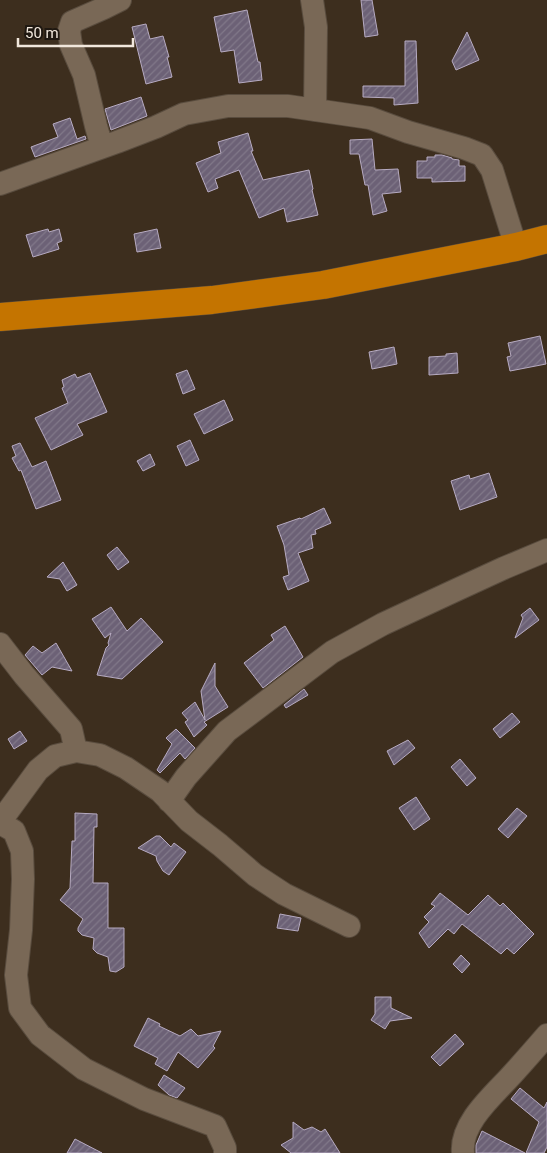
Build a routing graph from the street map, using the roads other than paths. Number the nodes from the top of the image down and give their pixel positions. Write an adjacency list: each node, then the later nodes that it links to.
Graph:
1 (120, 0): 4 (street)
2 (312, 0): 3 (street)
3 (315, 110): 4 (street); 7 (street)
4 (102, 147): 5 (street)
5 (0, 184)
6 (547, 239): 7 (highway)
7 (516, 247): 8 (highway)
8 (0, 317)
9 (547, 550): 12 (street)
10 (0, 644): 11 (street)
11 (76, 751): 12 (street); 13 (street)
12 (169, 801): 14 (street)
13 (0, 823): 16 (street)
14 (349, 926)
15 (547, 1035): 17 (street)
16 (225, 1153)
17 (463, 1153)

